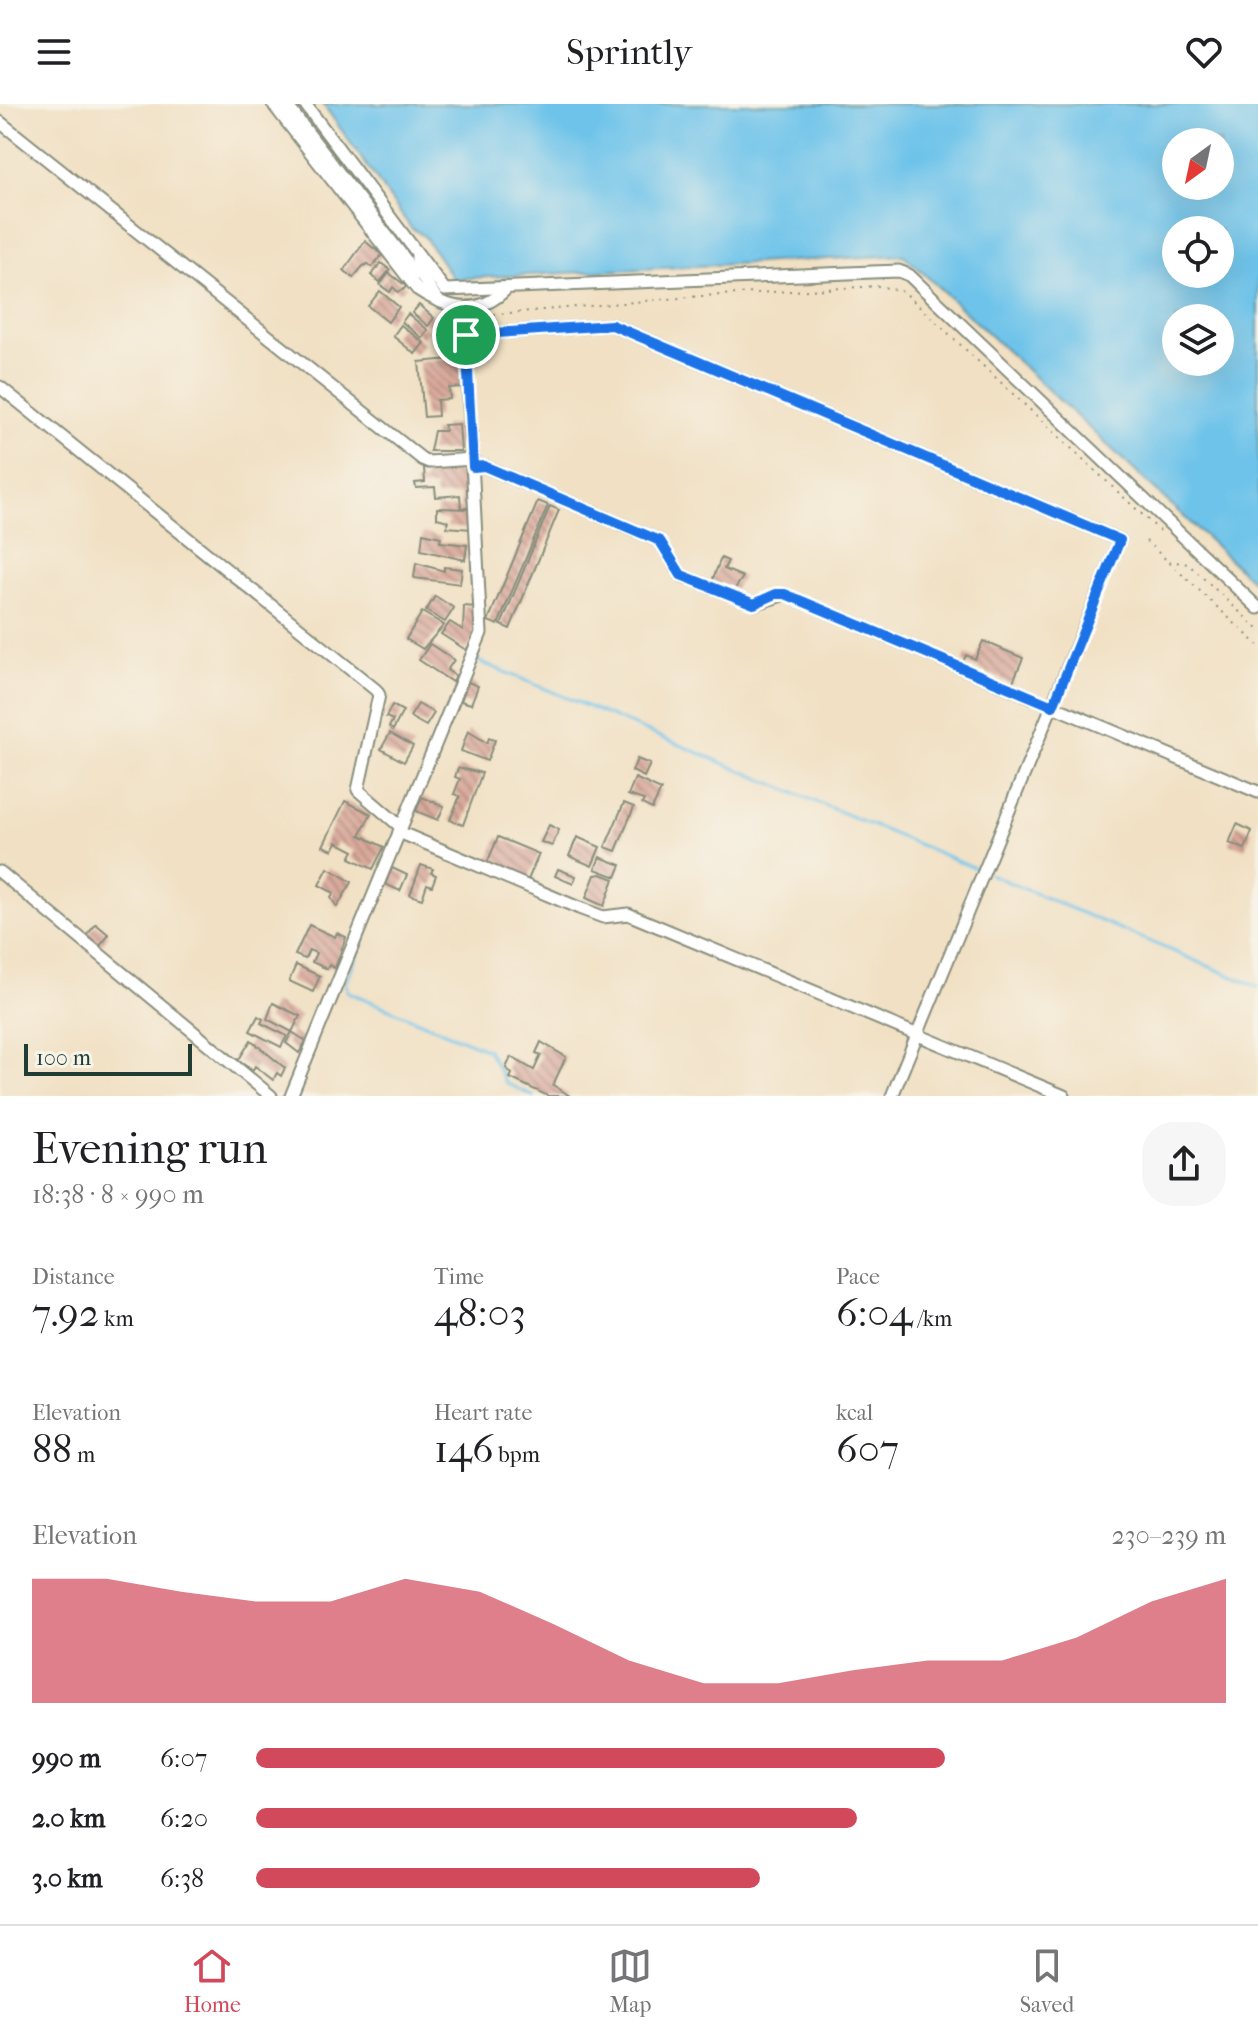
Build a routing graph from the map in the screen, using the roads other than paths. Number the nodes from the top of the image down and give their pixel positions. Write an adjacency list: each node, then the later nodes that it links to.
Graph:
1 (273, 104): 7 (street)
2 (286, 104): 7 (street)
3 (305, 104): 5 (street)
4 (0, 122): 11 (street)
5 (417, 253): 6 (street); 8 (street)
6 (507, 288): 9 (street); 12 (street)
7 (417, 289): 8 (street)
8 (442, 306): 9 (street)
9 (465, 321): 11 (street); 13 (street)
10 (0, 387): 15 (street)
11 (473, 463): 13 (street); 15 (street)
12 (1258, 608)
13 (1053, 706): 14 (street); 17 (street)
14 (1258, 792)
15 (400, 830): 17 (street); 19 (street)
16 (0, 872): 18 (street)
17 (917, 1035): 20 (street); 21 (street)
18 (271, 1096)
19 (291, 1096)
20 (892, 1096)
21 (1064, 1096)

